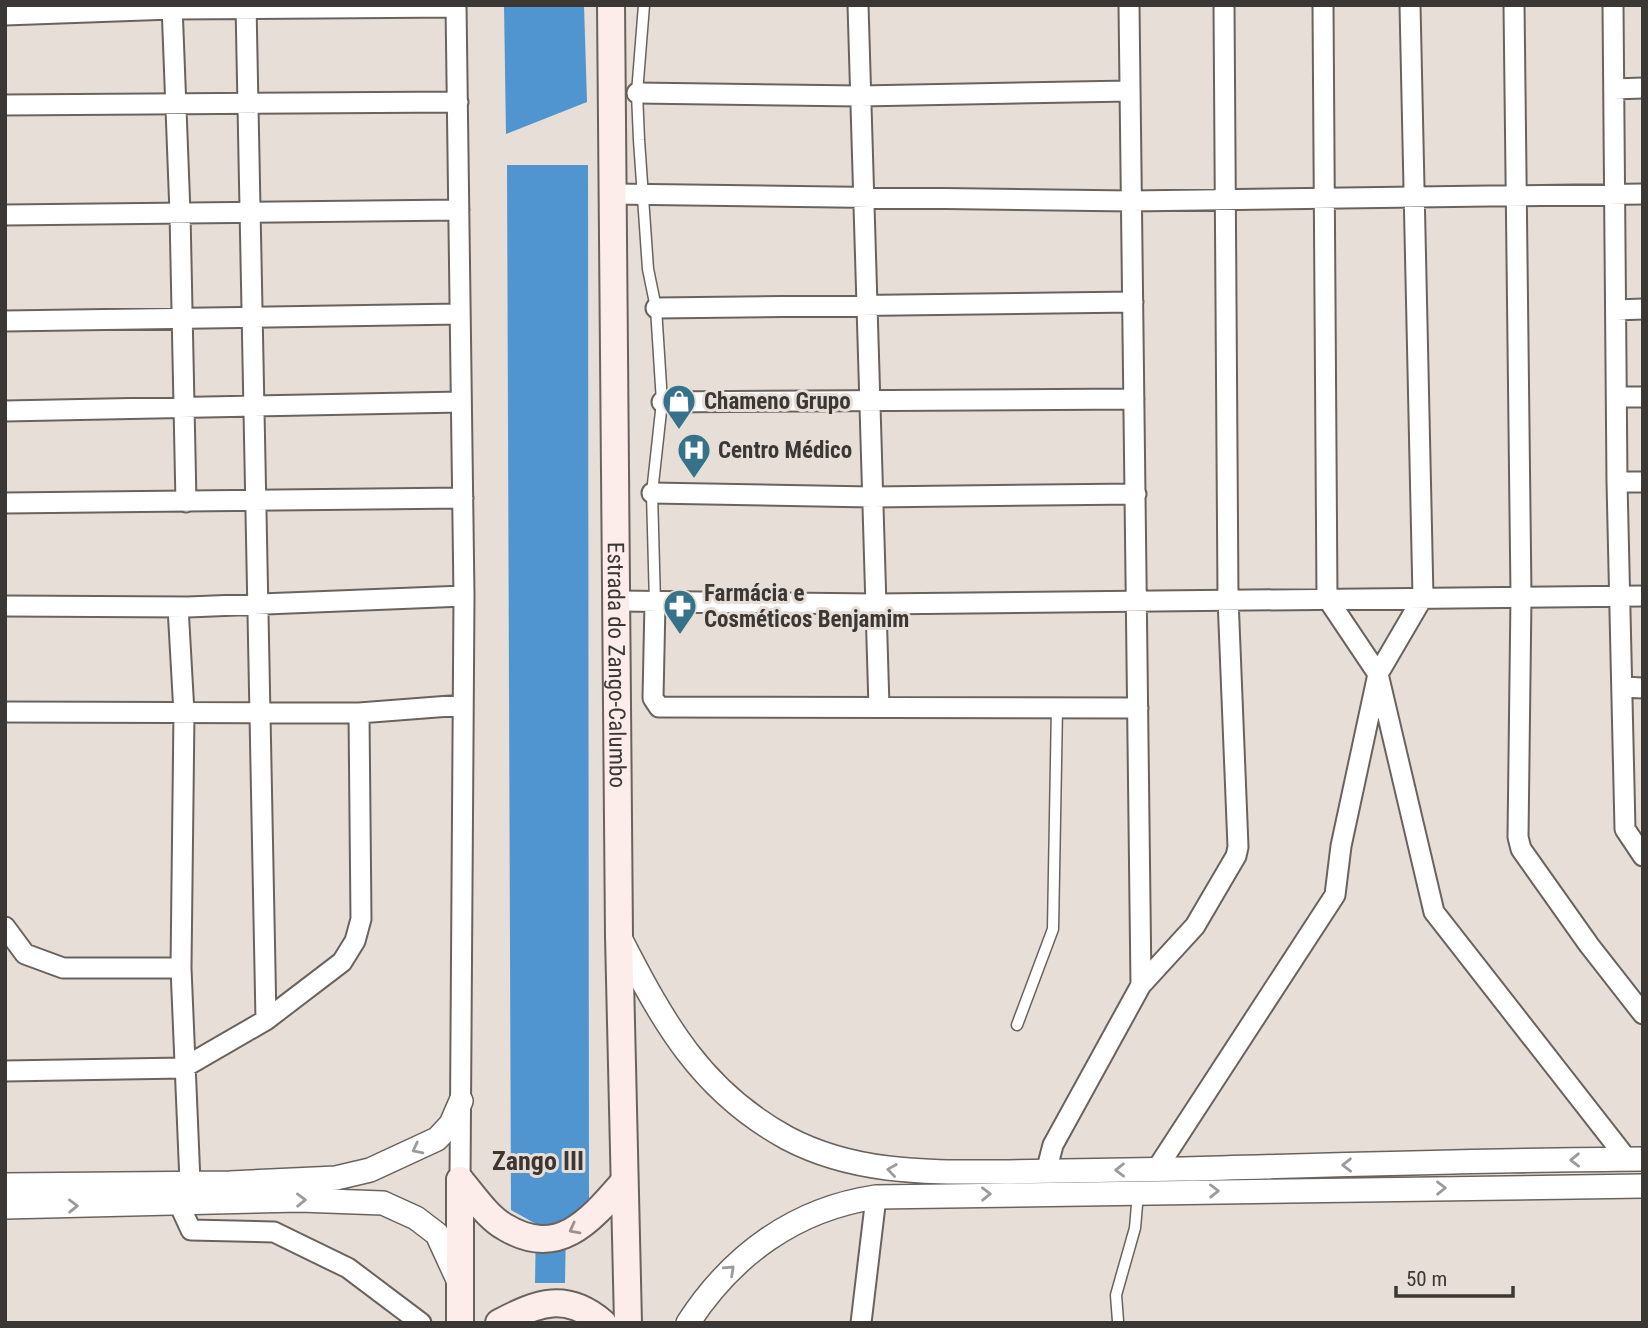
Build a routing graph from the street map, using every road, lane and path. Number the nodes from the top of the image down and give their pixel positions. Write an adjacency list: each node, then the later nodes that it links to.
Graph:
1 (611, 5): 24 (main road, Estrada do Zango-Calumbo)
2 (644, 5): 17 (lane)
3 (858, 5): 18 (street)
4 (1129, 5): 16 (street)
5 (1224, 5): 31 (street)
6 (1323, 5): 29 (street)
7 (1410, 5): 28 (street)
8 (1514, 5): 27 (street)
9 (1613, 5): 15 (street)
10 (456, 6): 12 (street); 19 (street)
11 (172, 7): 12 (street); 13 (street); 22 (street)
12 (246, 8): 20 (street)
13 (5, 15)
14 (1643, 88): 15 (street)
15 (1614, 89): 25 (street)
16 (1130, 91): 18 (street); 32 (street)
17 (638, 93): 18 (street); 23 (lane)
18 (860, 96): 30 (street)
19 (458, 102): 20 (street); 33 (street)
20 (249, 103): 22 (street); 34 (street)
21 (5, 105): 22 (street)
22 (176, 105): 35 (street)
23 (643, 193): 24 (street); 30 (street); 39 (lane)
24 (612, 194): 71 (main road, Estrada do Zango-Calumbo)
25 (1615, 194): 26 (street); 27 (street); 41 (street)
26 (1643, 194)
27 (1516, 196): 28 (street); 65 (street)
28 (1415, 197): 29 (street); 68 (street)
29 (1325, 198): 31 (street); 70 (street)
30 (863, 199): 32 (street); 38 (street)
31 (1226, 199): 32 (street); 69 (street)
32 (1131, 201): 37 (street)
33 (459, 210): 34 (street); 42 (street)
34 (251, 212): 35 (street); 43 (street)
35 (180, 213): 36 (street); 44 (street)
36 (5, 215)
37 (1133, 302): 38 (street); 48 (street)
38 (868, 304): 39 (street); 51 (street)
39 (656, 308): 50 (lane)
40 (1643, 309): 41 (street)
41 (1616, 310): 46 (street)
42 (460, 314): 43 (street); 49 (street)
43 (253, 317): 44 (street); 52 (street)
44 (182, 318): 45 (street); 53 (street)
45 (5, 321)
46 (1617, 397): 47 (street); 55 (street)
47 (1643, 397)
48 (1134, 399): 51 (street); 58 (street)
49 (461, 402): 52 (street); 60 (street)
50 (662, 402): 51 (street); 57 (lane)
51 (869, 402): 59 (street)
52 (254, 406): 53 (street); 61 (street)
53 (184, 407): 54 (street); 62 (street)
54 (5, 411)
55 (1616, 482): 56 (street); 66 (street)
56 (1643, 482)
57 (652, 493): 59 (street); 73 (lane)
58 (1136, 494): 59 (street); 72 (street)
59 (872, 497): 75 (street)
60 (463, 498): 61 (street); 64 (street)
61 (256, 501): 62 (street); 74 (street)
62 (186, 502): 63 (street)
63 (5, 503)
64 (464, 596): 74 (street); 81 (street)
65 (1521, 596): 66 (street); 68 (street); 94 (street)
66 (1619, 596): 67 (street); 79 (street)
67 (1643, 596)
68 (1423, 597): 70 (street); 78 (street)
69 (1228, 598): 70 (street); 72 (street); 93 (street)
70 (1327, 598): 78 (street)
71 (618, 601): 73 (street); 91 (main road, Estrada do Zango-Calumbo)
72 (1137, 601): 75 (street); 84 (street)
73 (655, 603): 75 (street); 83 (street)
74 (258, 604): 77 (street); 88 (street)
75 (876, 604): 83 (street)
76 (5, 606): 77 (street)
77 (178, 607): 86 (street)
78 (1378, 674): 100 (street); 101 (street)
79 (1622, 687): 80 (street); 89 (street)
80 (1643, 688)
81 (464, 705): 87 (street); 99 (street)
82 (1058, 706): 83 (street); 84 (street); 96 (lane)
83 (878, 707)
84 (1138, 708): 93 (street)
85 (5, 712): 86 (street)
86 (184, 713): 88 (street); 92 (street)
87 (359, 713): 88 (street); 95 (street)
88 (260, 714): 95 (street)
89 (1643, 856)
90 (5, 927): 92 (street)
91 (619, 936): 102 (street, one-way to 91); 105 (main road, Estrada do Zango-Calumbo)
92 (181, 968): 97 (street)
93 (1141, 985): 102 (street)
94 (1643, 1014)
95 (266, 1020): 97 (street)
96 (1017, 1025)
97 (183, 1068): 98 (street); 104 (street)
98 (5, 1071)
99 (461, 1101): 103 (street); 104 (street, one-way to 104)
100 (1635, 1159): 101 (street, one-way to 101)
101 (1156, 1170): 102 (street, one-way to 102)
102 (1046, 1172)
103 (460, 1180): 112 (main road); 113 (main road)
104 (190, 1182): 106 (street)
105 (623, 1183): 112 (main road, one-way to 112); 120 (main road, Estrada do Zango-Calumbo)
106 (5, 1185)
107 (1643, 1186): 108 (street, one-way to 107)
108 (1138, 1192): 109 (street, one-way to 108); 115 (lane)
109 (876, 1197): 121 (street, one-way to 109); 122 (street)
110 (179, 1204): 111 (street, one-way to 110); 114 (street, one-way to 114); 116 (street)
111 (5, 1207)
112 (504, 1227): 113 (main road)
113 (460, 1234): 114 (main road)
114 (460, 1284): 117 (main road)
115 (1118, 1321)
116 (421, 1323)
117 (460, 1323)
118 (499, 1323): 119 (main road)
119 (603, 1323)
120 (628, 1323)
121 (688, 1323)
122 (861, 1323)

